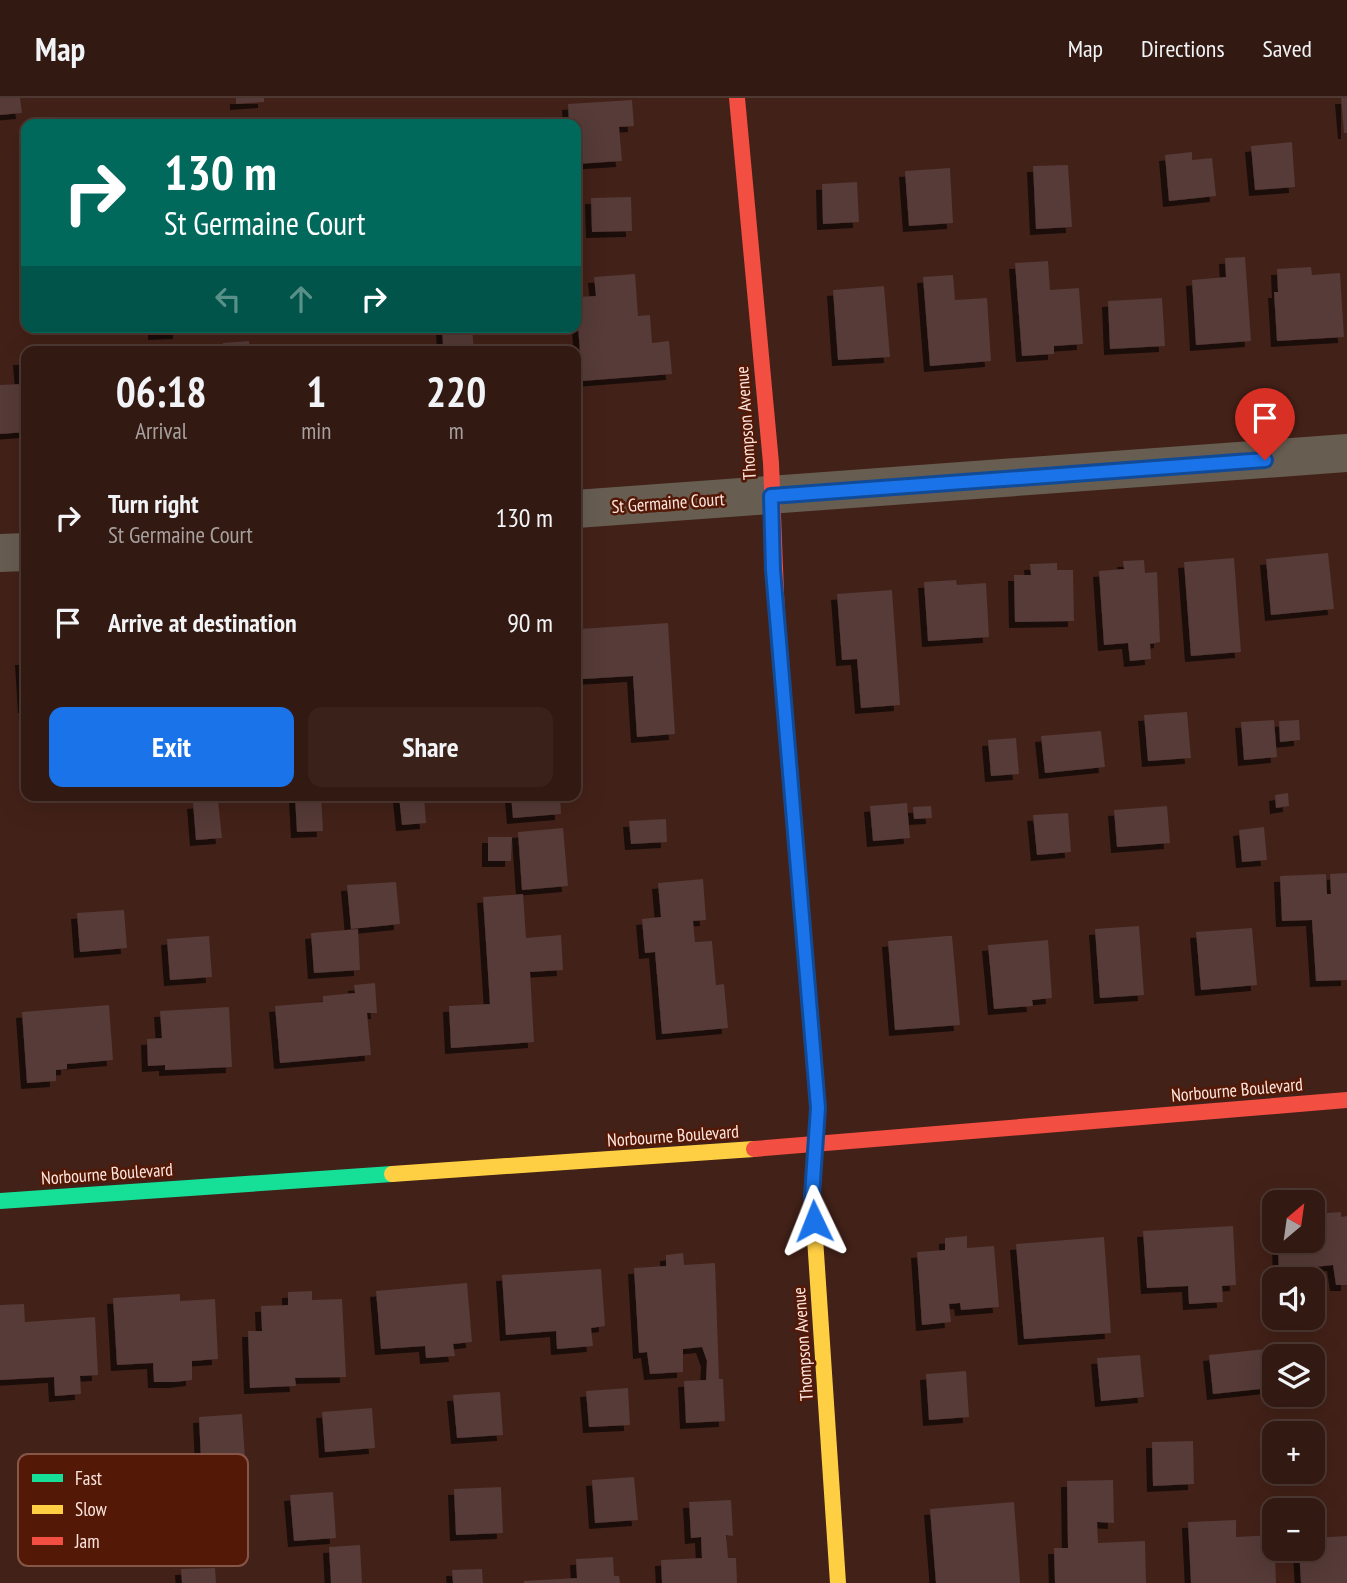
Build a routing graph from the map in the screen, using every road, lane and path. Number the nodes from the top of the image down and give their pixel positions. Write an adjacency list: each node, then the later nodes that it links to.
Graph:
1 (737, 98): 3 (street, Thompson Avenue)
2 (1347, 453): 3 (street, St Germaine Court)
3 (771, 496): 4 (street, St Germaine Court); 8 (street, Thompson Avenue)
4 (581, 509)
5 (21, 552): 6 (street)
6 (0, 553)
7 (1347, 1100): 8 (street, Norbourne Boulevard)
8 (815, 1145): 9 (street, Norbourne Boulevard); 10 (street, Thompson Avenue)
9 (0, 1201)
10 (838, 1583)

